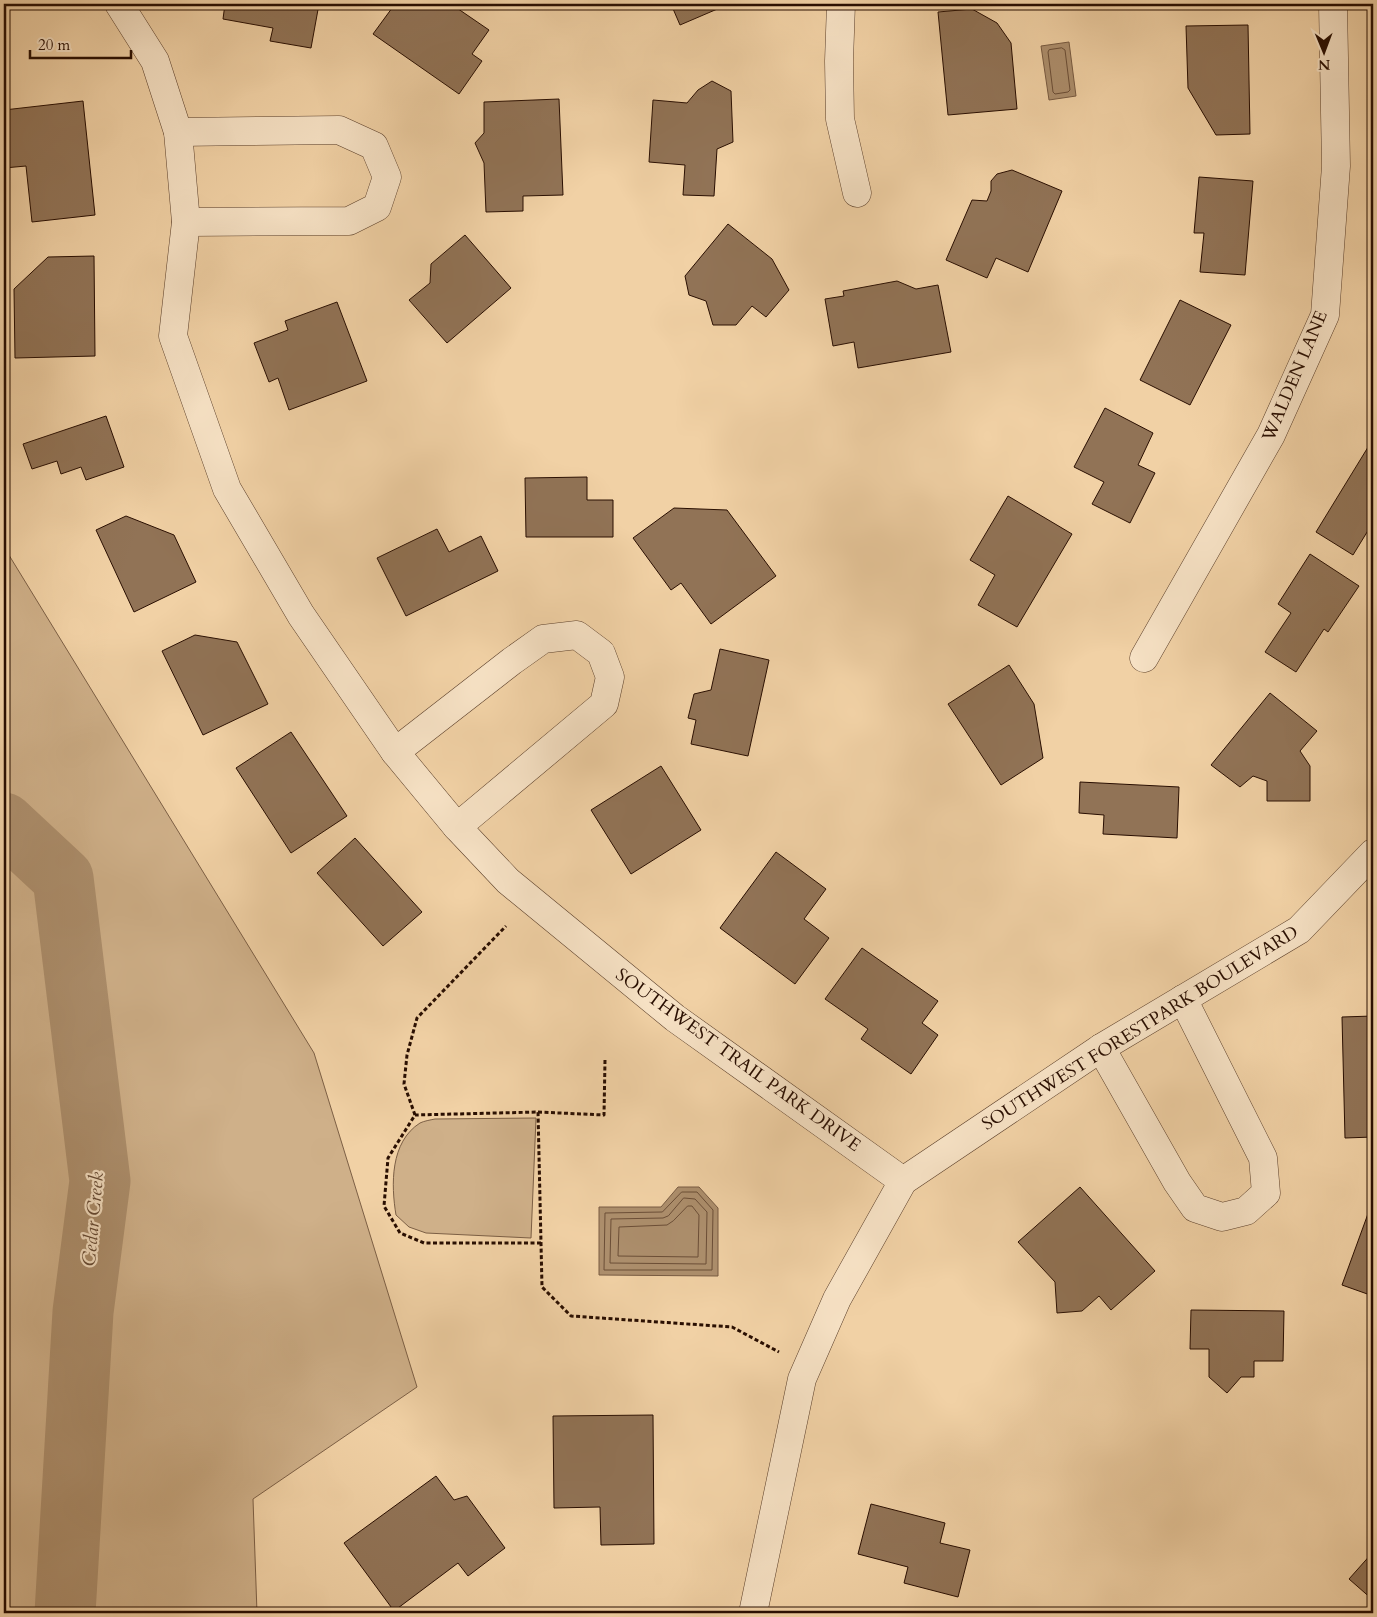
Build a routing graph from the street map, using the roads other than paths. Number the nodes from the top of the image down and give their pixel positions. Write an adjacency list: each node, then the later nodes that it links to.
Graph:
1 (119, 4): 4 (street, SOUTHWEST TRAIL PARK DRIVE)
2 (841, 4): 5 (street)
3 (1333, 4): 7 (street, WALDEN LANE)
4 (178, 132): 6 (street, SOUTHWEST TRAIL PARK DRIVE); 6 (street)
5 (857, 193)
6 (186, 222): 8 (street, SOUTHWEST TRAIL PARK DRIVE)
7 (1144, 658)
8 (395, 752): 9 (street, SOUTHWEST TRAIL PARK DRIVE); 9 (street)
9 (457, 827): 13 (street, SOUTHWEST TRAIL PARK DRIVE)
10 (1373, 853): 11 (street, SOUTHWEST FORESTPARK BOULEVARD)
11 (1182, 999): 12 (street, SOUTHWEST FORESTPARK BOULEVARD); 12 (street)
12 (1101, 1048): 13 (street, SOUTHWEST FORESTPARK BOULEVARD)
13 (903, 1181): 14 (street, SOUTHWEST FORESTPARK BOULEVARD)
14 (753, 1613)

